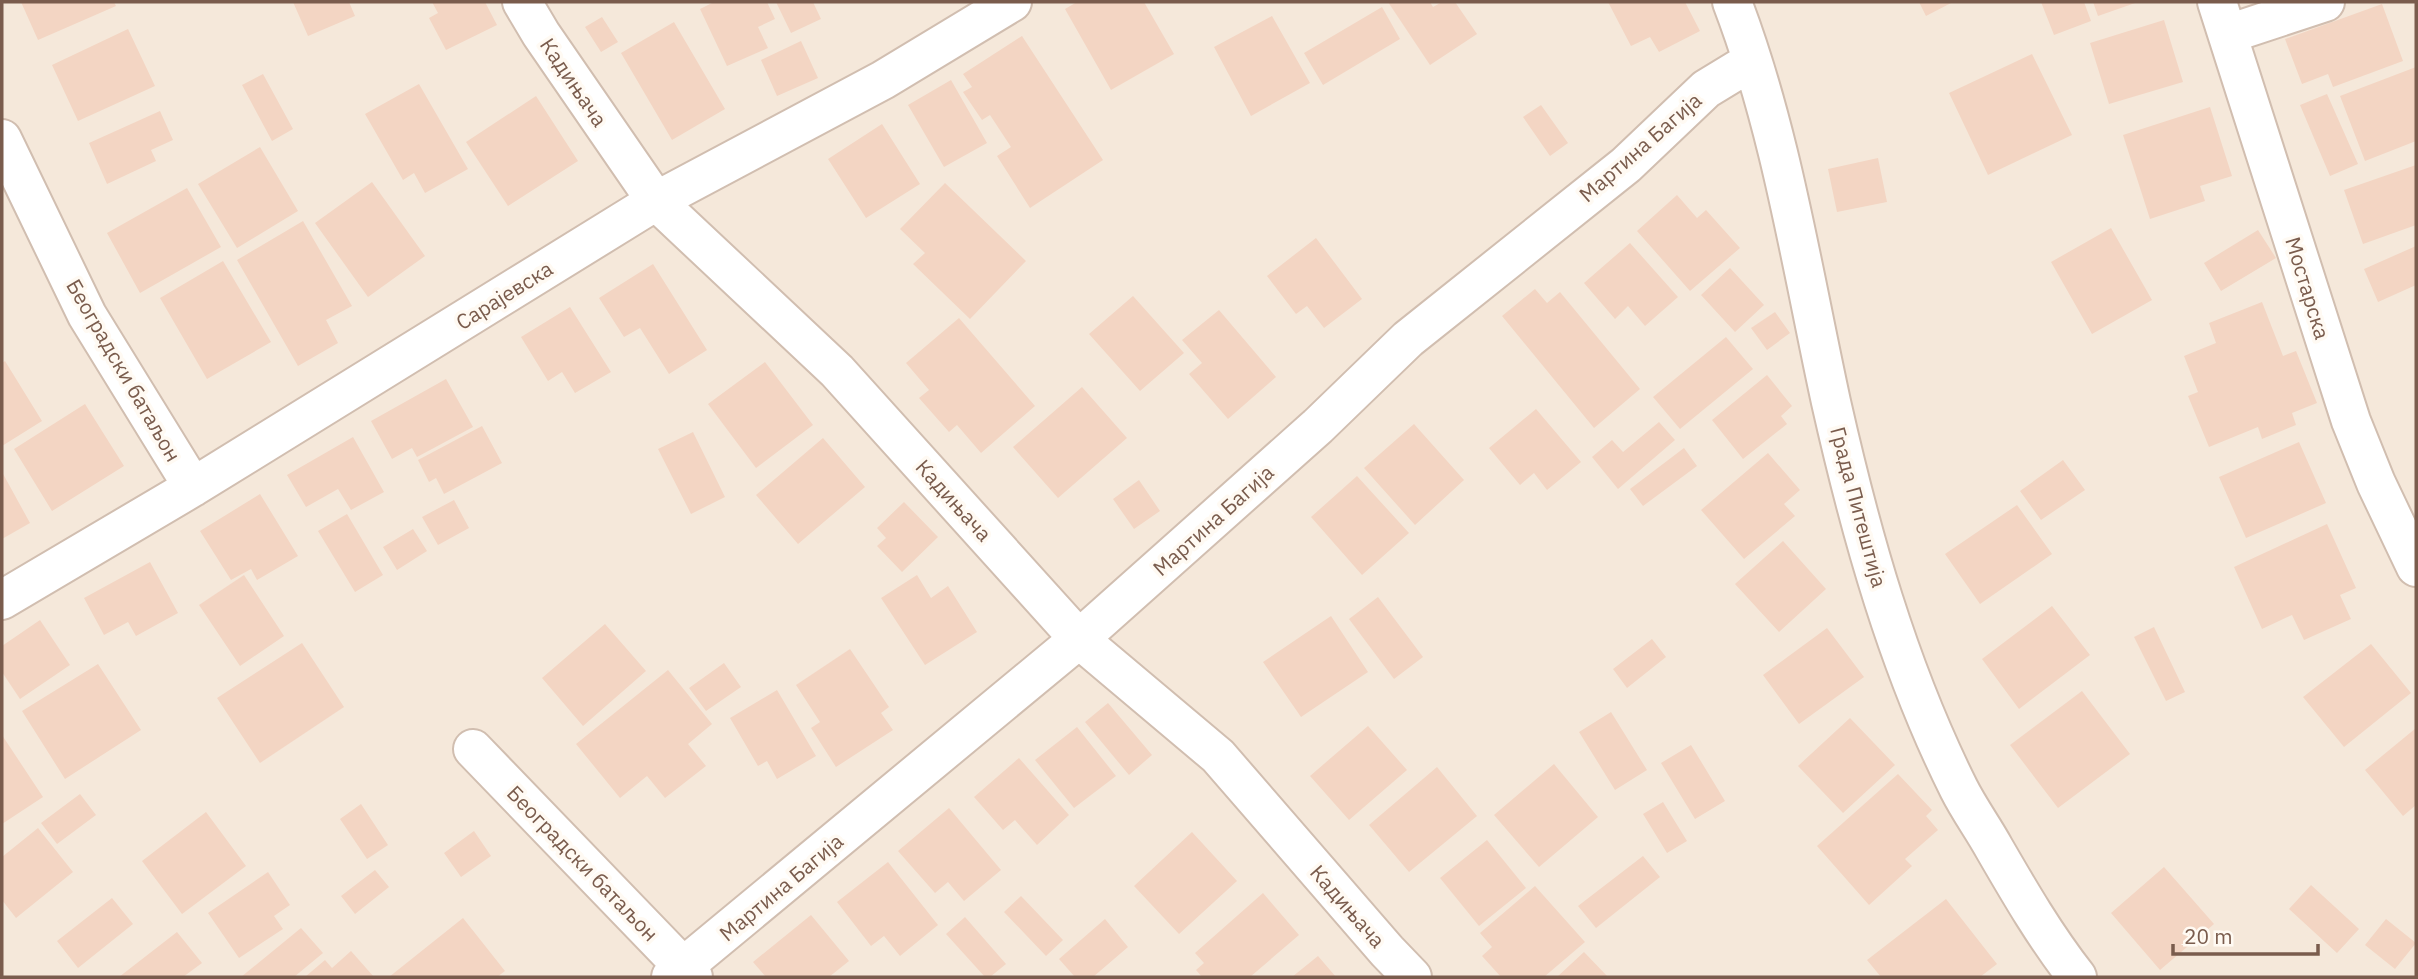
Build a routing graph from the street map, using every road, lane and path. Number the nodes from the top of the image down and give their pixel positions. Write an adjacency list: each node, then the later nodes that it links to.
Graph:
1 (522, 2): 8 (street, Кадињача)
2 (1012, 2): 8 (street, Сарајевска)
3 (1732, 2): 6 (street, Града Питештија)
4 (2325, 2): 5 (street)
5 (2222, 18): 10 (street, Мостарска)
6 (1752, 61): 12 (street, Мартина Багија); 16 (street, Града Питештија)
7 (2, 139): 9 (street, Београдски батаљон)
8 (656, 201): 9 (street, Сарајевска); 12 (street, Кадињача)
9 (193, 488): 11 (street, Сарајевска)
10 (2416, 567)
11 (2, 600)
12 (1079, 639): 14 (street, Мартина Багија); 15 (street, Кадињача)
13 (473, 748): 14 (street, Београдски батаљон)
14 (683, 974)
15 (1412, 977)
16 (2077, 977)

